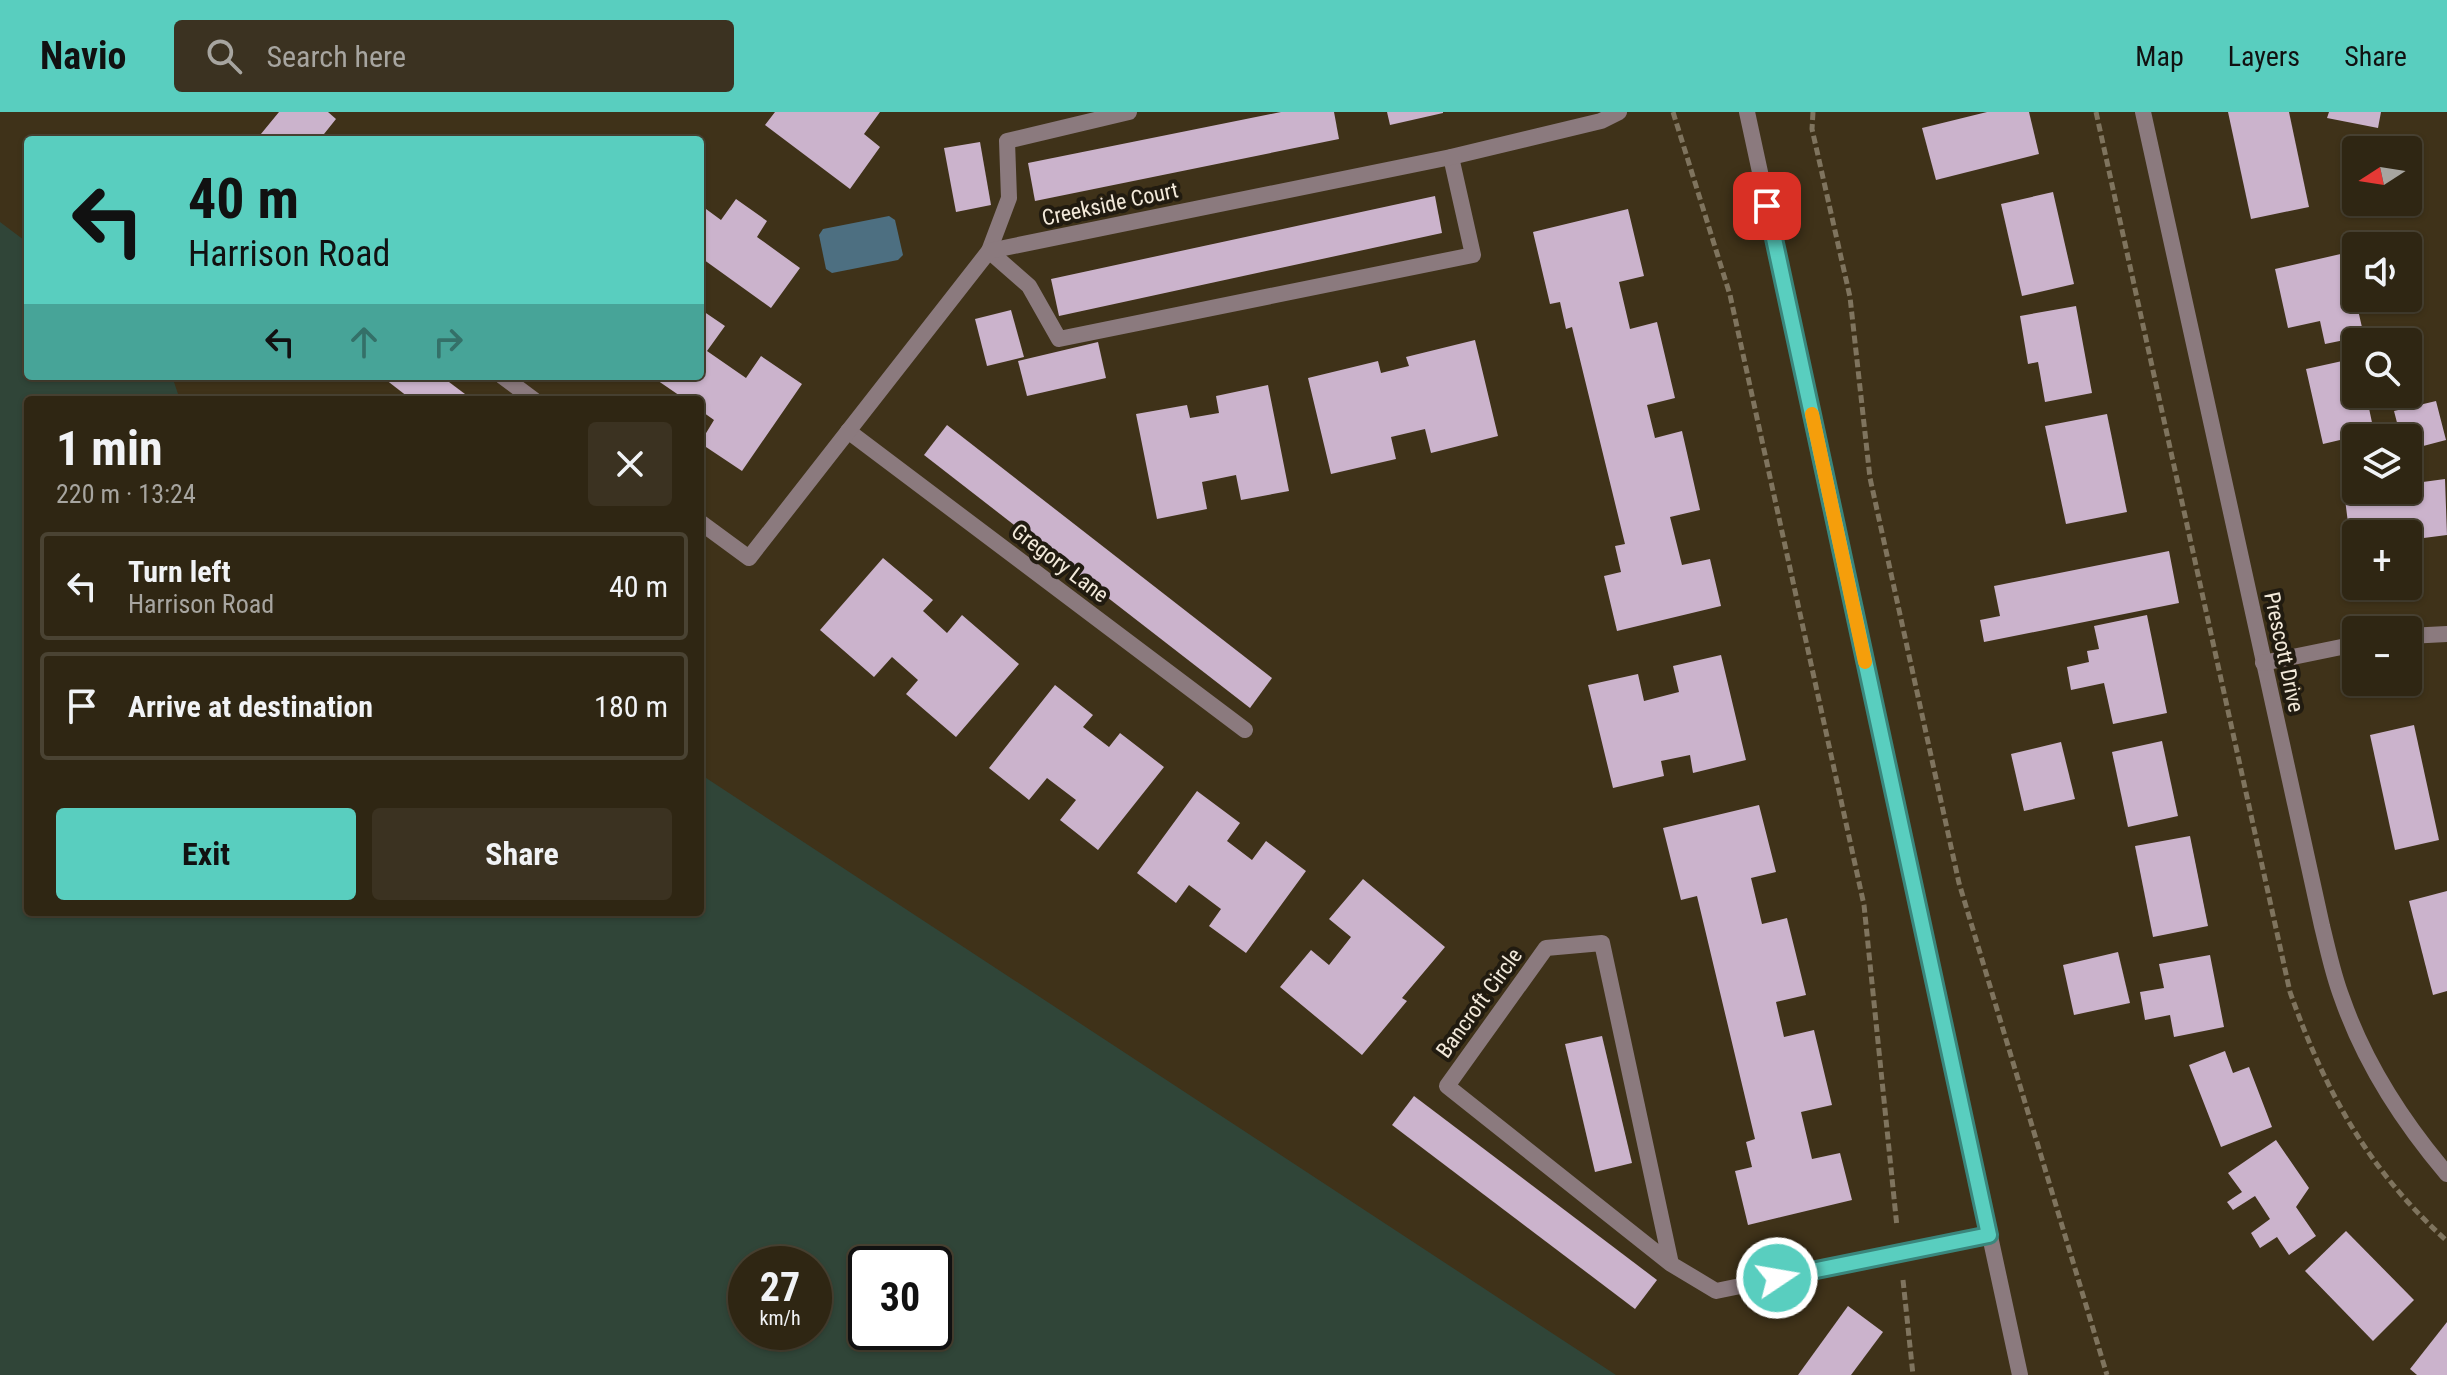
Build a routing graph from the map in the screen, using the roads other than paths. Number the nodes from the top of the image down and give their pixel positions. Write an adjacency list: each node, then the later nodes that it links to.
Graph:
1 (1129, 112): 7 (street)
2 (1619, 112): 5 (street, Creekside Court)
3 (1747, 112): 18 (street)
4 (2143, 112): 15 (street, Prescott Drive)
5 (1598, 117): 6 (street, Creekside Court)
6 (1451, 157): 7 (street, Creekside Court); 7 (street)
7 (989, 251): 10 (street)
8 (507, 380): 9 (street)
9 (529, 396)
10 (848, 431): 11 (street); 16 (street, Gregory Lane)
11 (704, 525)
12 (2447, 634): 13 (street)
13 (2422, 635)
14 (2342, 647): 15 (street)
15 (2263, 663): 17 (street, Prescott Drive)
16 (1245, 730)
17 (2447, 1174)
18 (1989, 1235): 19 (street, Bancroft Circle); 20 (street)
19 (1671, 1264): 19 (street, Bancroft Circle)
20 (2020, 1375)

